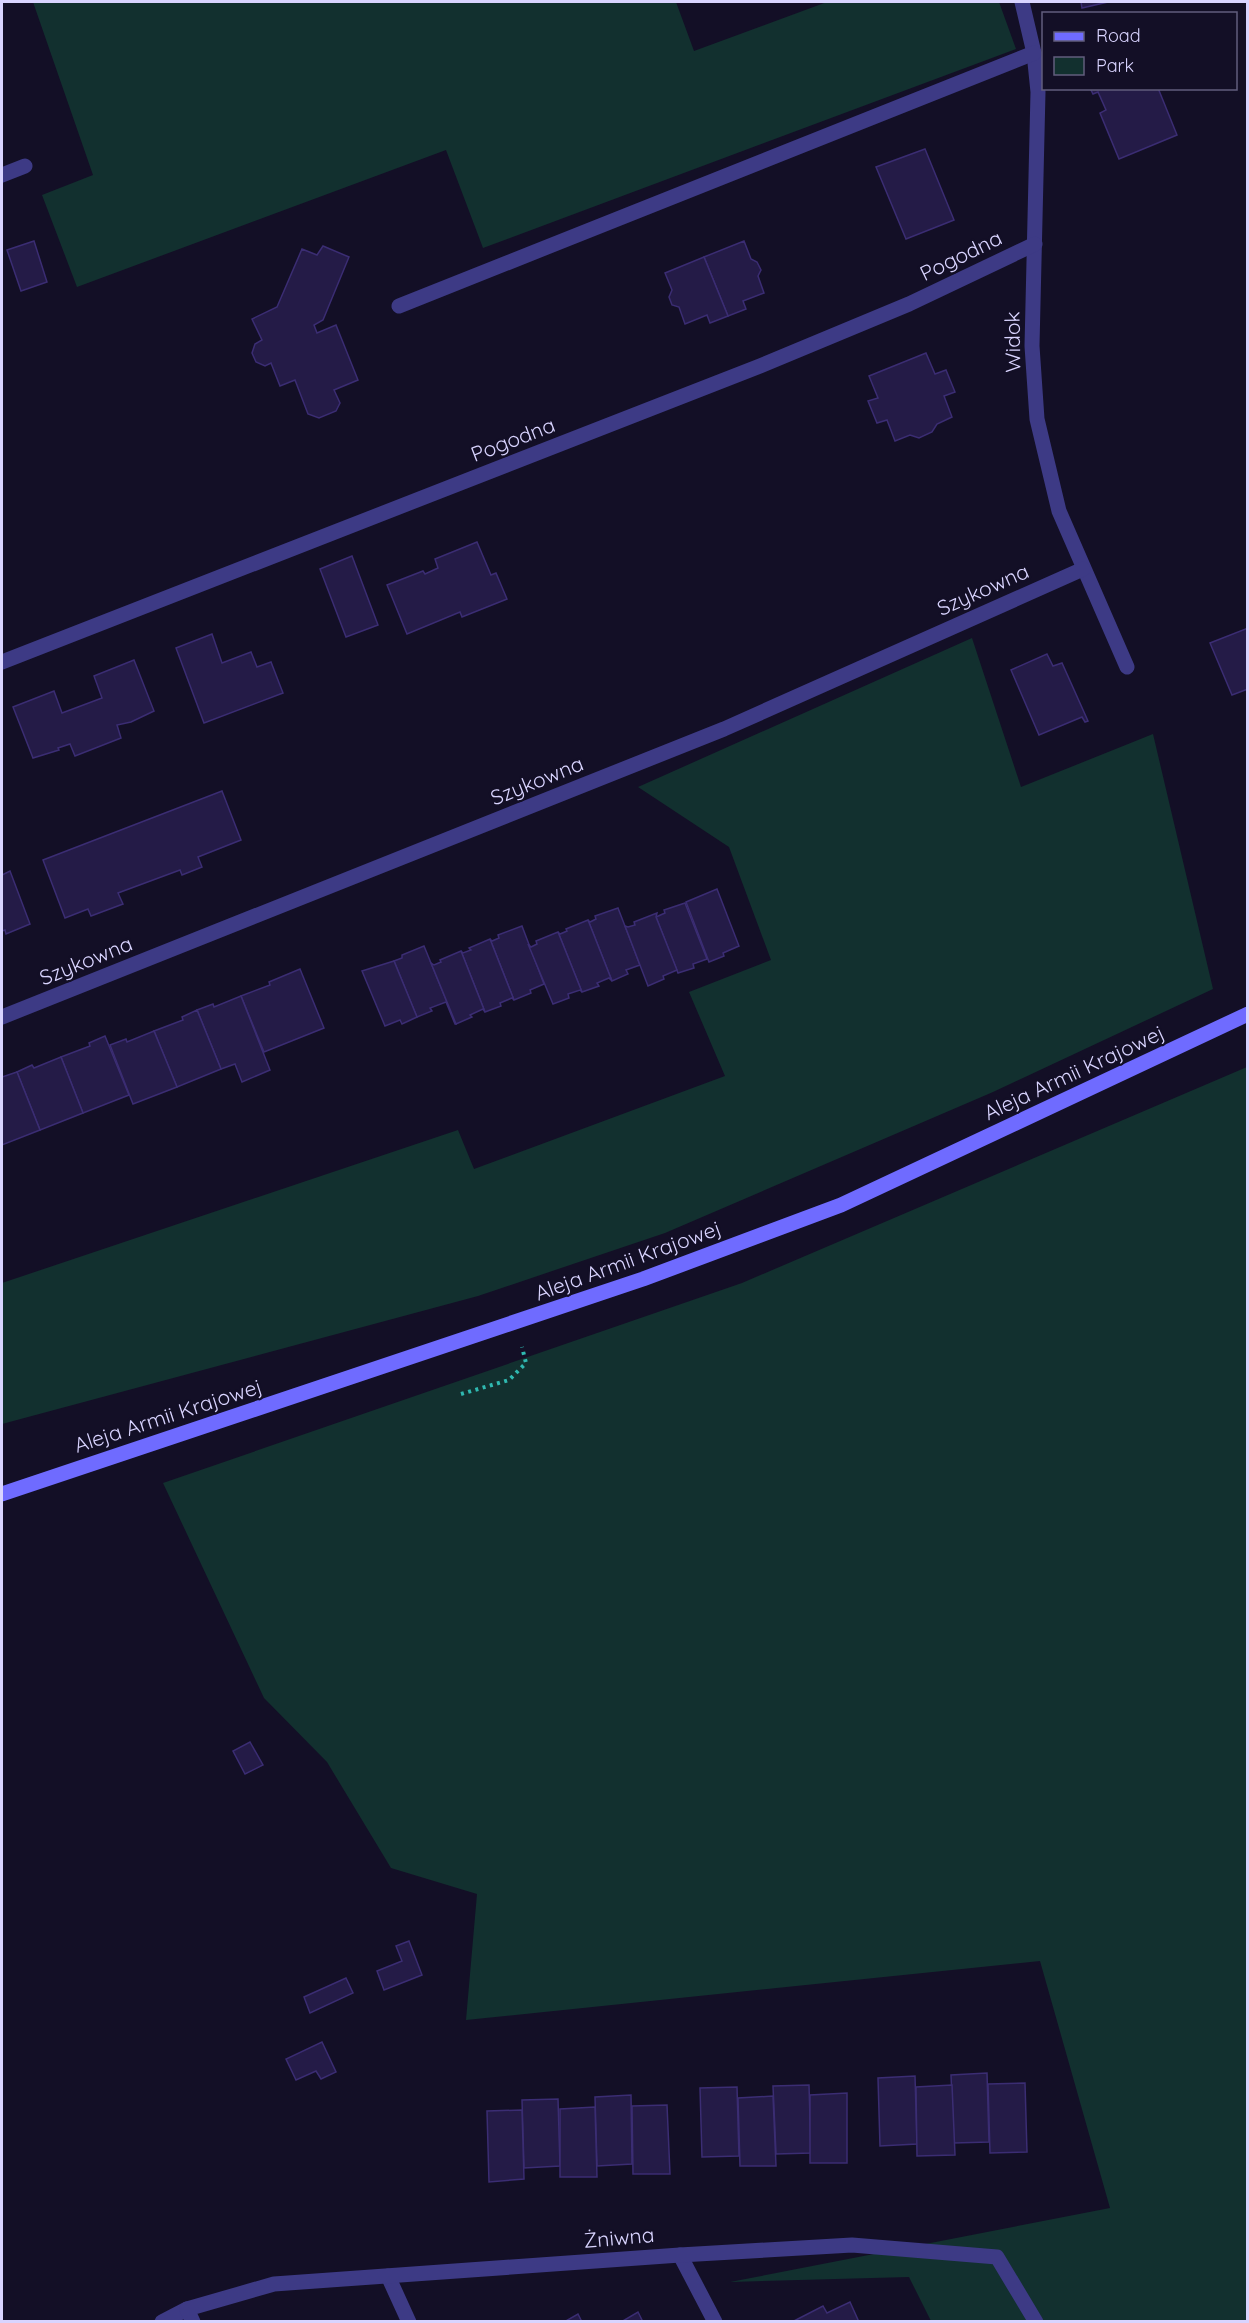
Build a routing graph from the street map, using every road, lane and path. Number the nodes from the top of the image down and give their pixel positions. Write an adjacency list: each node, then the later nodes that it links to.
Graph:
1 (1022, 2): 2 (street, Widok)
2 (1034, 53): 5 (street, Widok); 6 (street)
3 (25, 166): 4 (street)
4 (2, 176)
5 (1035, 244): 7 (street, Widok); 8 (street, Pogodna)
6 (399, 306)
7 (1083, 569): 9 (street, Widok); 11 (street, Szykowna)
8 (2, 662)
9 (1127, 667)
10 (1248, 1014): 12 (main road, Aleja Armii Krajowej)
11 (2, 1017)
12 (516, 1323): 13 (path); 14 (main road, Aleja Armii Krajowej)
13 (461, 1394)
14 (2, 1494)
15 (680, 2254): 16 (street, Żniwna); 20 (street); 21 (street, Żniwna)
16 (388, 2276): 17 (street, Żniwna); 19 (street)
17 (190, 2315): 18 (street, Żniwna)
18 (162, 2322)
19 (409, 2322)
20 (715, 2322)
21 (1036, 2322)

